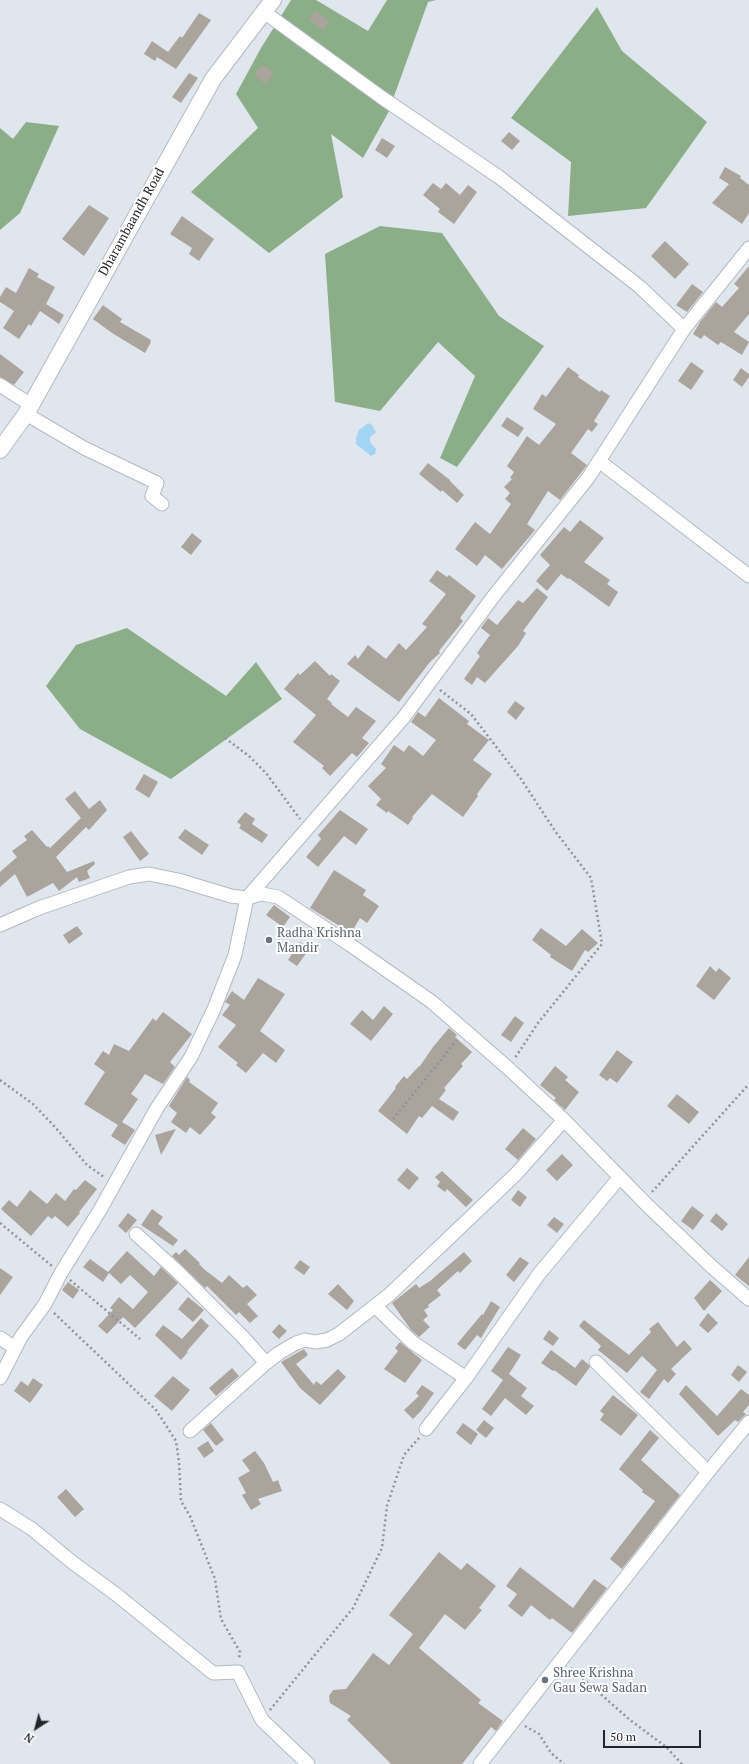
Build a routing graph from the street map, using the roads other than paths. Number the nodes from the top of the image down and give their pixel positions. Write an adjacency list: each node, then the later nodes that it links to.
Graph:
1 (268, 6): 3 (street); 5 (main road, Dharambaandh Road)
2 (749, 248): 3 (street)
3 (684, 329): 7 (street)
4 (0, 385): 5 (street)
5 (29, 409): 6 (main road, Dharambaandh Road); 8 (street)
6 (0, 450)
7 (599, 461): 9 (street); 10 (street)
8 (162, 504)
9 (749, 576)
10 (247, 898): 11 (street); 12 (street); 18 (street)
11 (0, 925)
12 (564, 1120): 13 (street); 16 (street)
13 (620, 1177): 15 (street); 22 (street)
14 (136, 1234): 20 (street)
15 (749, 1299)
16 (375, 1306): 20 (street); 22 (street)
17 (0, 1338): 18 (street)
18 (15, 1348): 21 (street)
19 (596, 1362): 26 (street)
20 (266, 1363): 25 (street)
21 (0, 1378)
22 (466, 1378): 24 (street)
23 (749, 1422): 26 (street)
24 (426, 1429)
25 (190, 1431)
26 (708, 1472): 29 (street)
27 (0, 1509): 28 (street)
28 (308, 1764)
29 (480, 1764)

